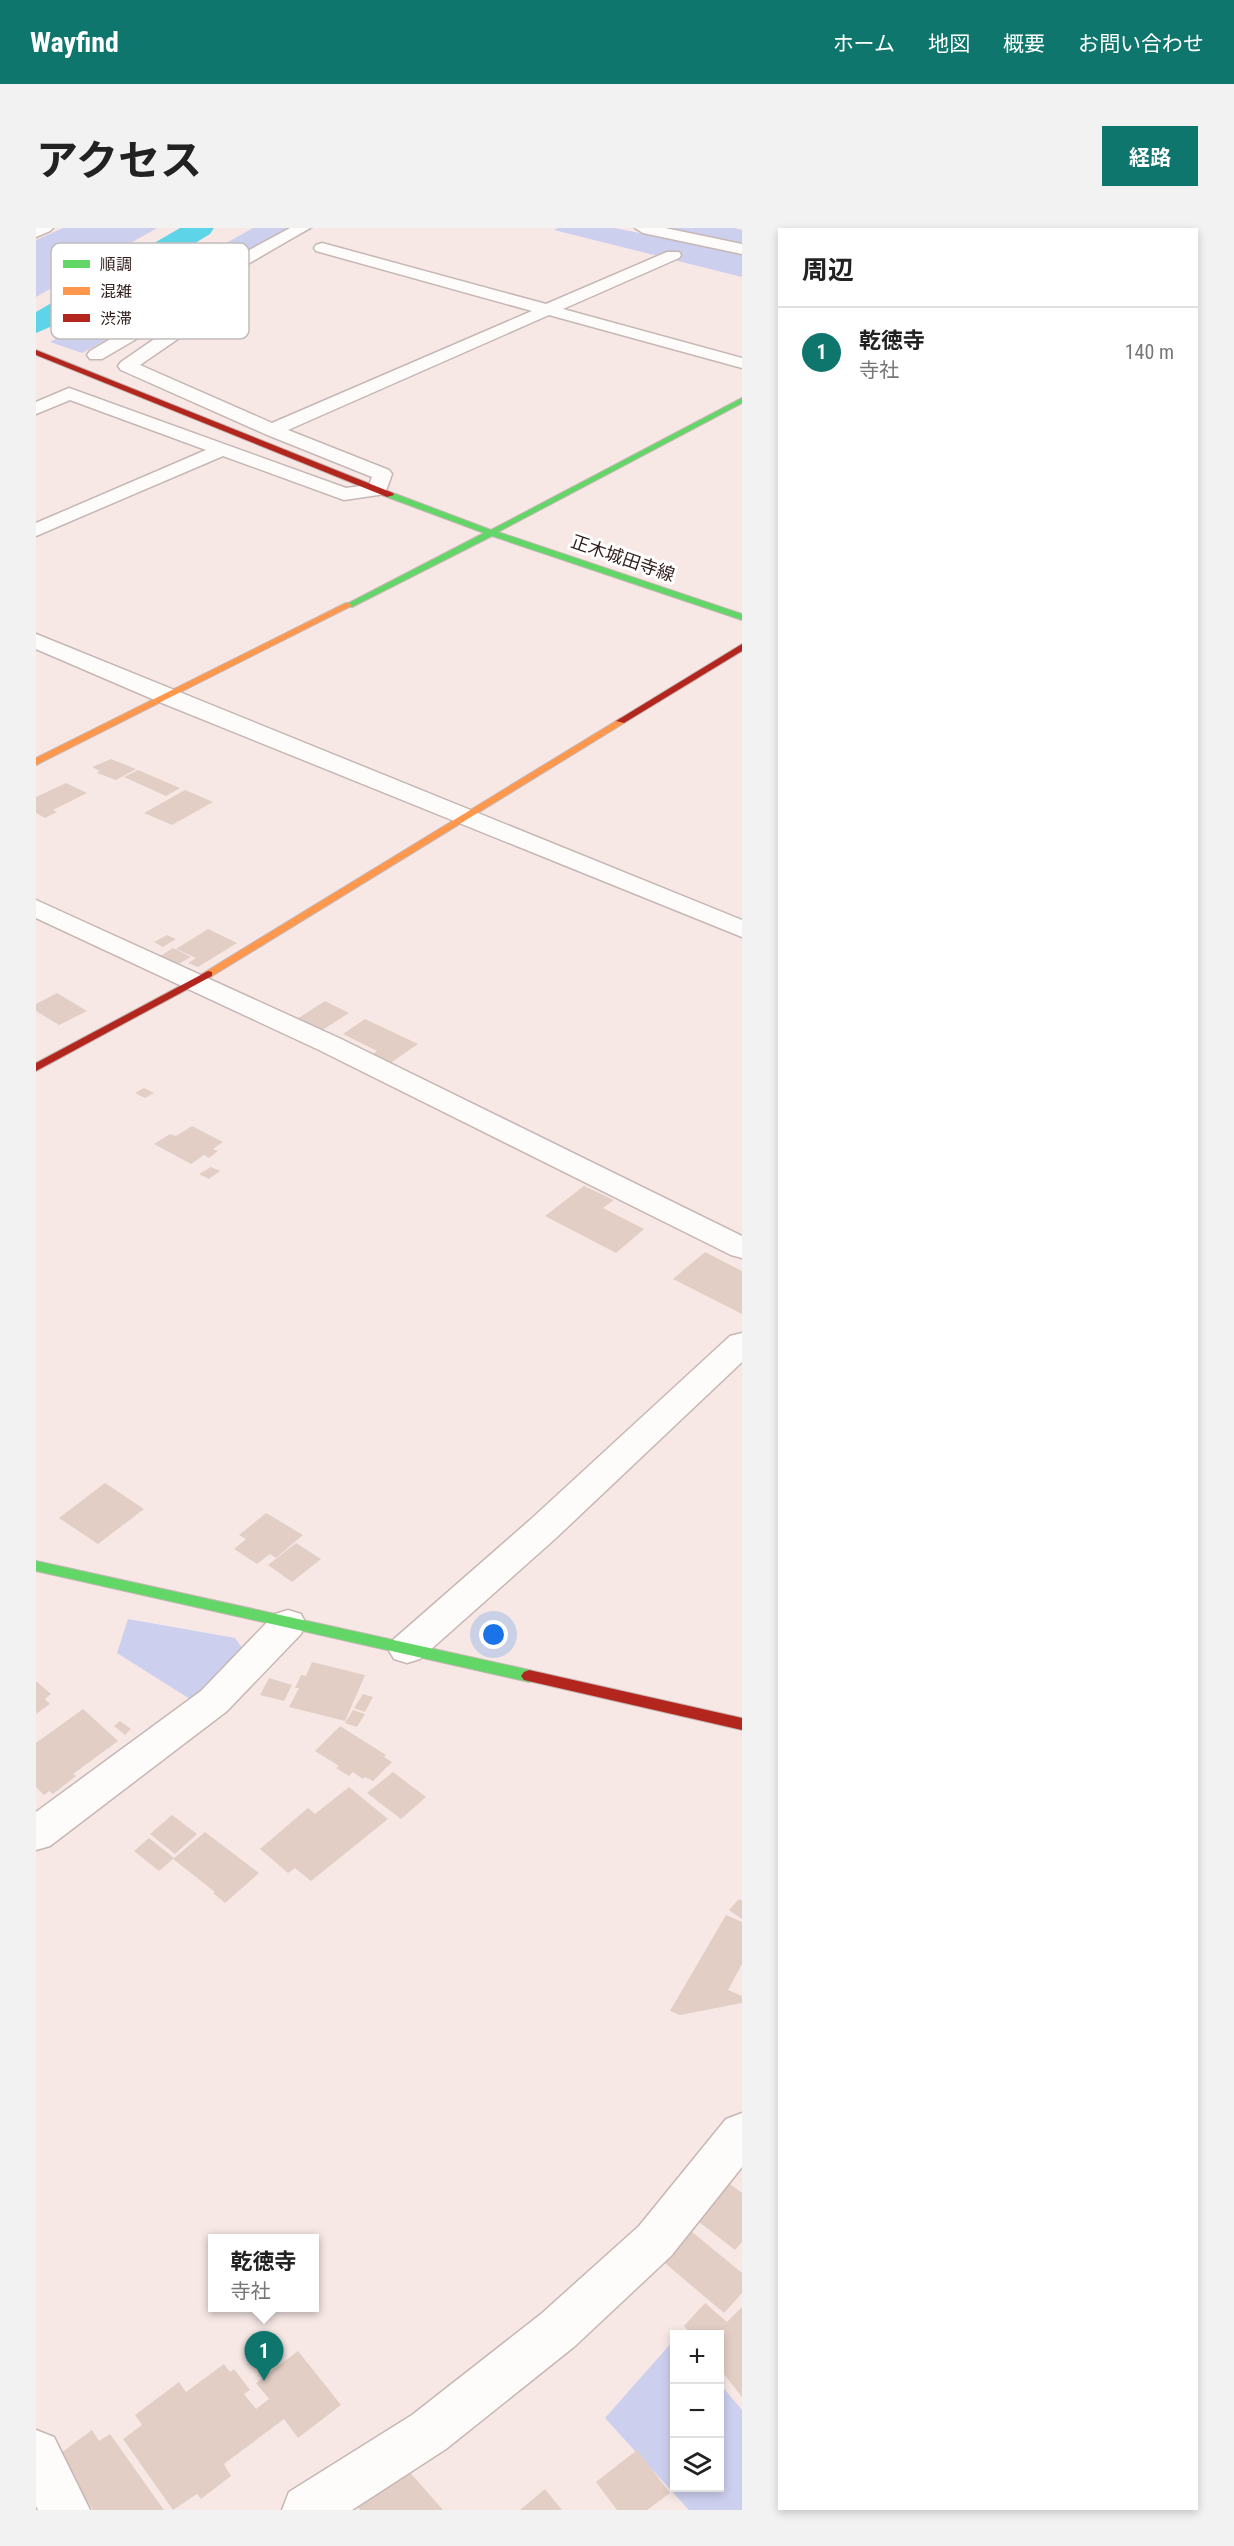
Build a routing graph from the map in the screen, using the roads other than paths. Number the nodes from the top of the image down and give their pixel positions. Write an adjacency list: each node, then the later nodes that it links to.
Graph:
1 (45, 228): 4 (street)
2 (302, 228): 8 (street)
3 (642, 228): 6 (street)
4 (36, 232)
5 (322, 248): 9 (street)
6 (742, 249)
7 (673, 255): 9 (street)
8 (249, 257)
9 (548, 309): 14 (street); 17 (street)
10 (123, 339): 13 (street)
11 (166, 339): 17 (street)
12 (36, 352): 19 (street, 正木城田寺線)
13 (96, 355)
14 (742, 363)
15 (742, 400): 21 (street)
16 (36, 409): 18 (street)
17 (272, 430): 19 (street)
18 (220, 450): 19 (street); 20 (street)
19 (378, 490): 21 (street, 正木城田寺線)
20 (36, 530)
21 (492, 533): 22 (street, 正木城田寺線); 25 (street)
22 (742, 617)
23 (36, 641): 25 (street)
24 (742, 647): 27 (street)
25 (165, 696): 26 (street); 27 (street)
26 (36, 762)
27 (466, 817): 29 (street); 30 (street)
28 (36, 908): 30 (street)
29 (742, 929)
30 (195, 981): 31 (street); 32 (street)
31 (36, 1068)
32 (742, 1248)
33 (742, 1344): 36 (street)
34 (36, 1566): 35 (street)
35 (288, 1624): 36 (street); 38 (street)
36 (407, 1649): 37 (street)
37 (742, 1724)
38 (36, 1834)
39 (742, 2133): 42 (street)
40 (36, 2455): 41 (street)
41 (65, 2510)
42 (308, 2510)

